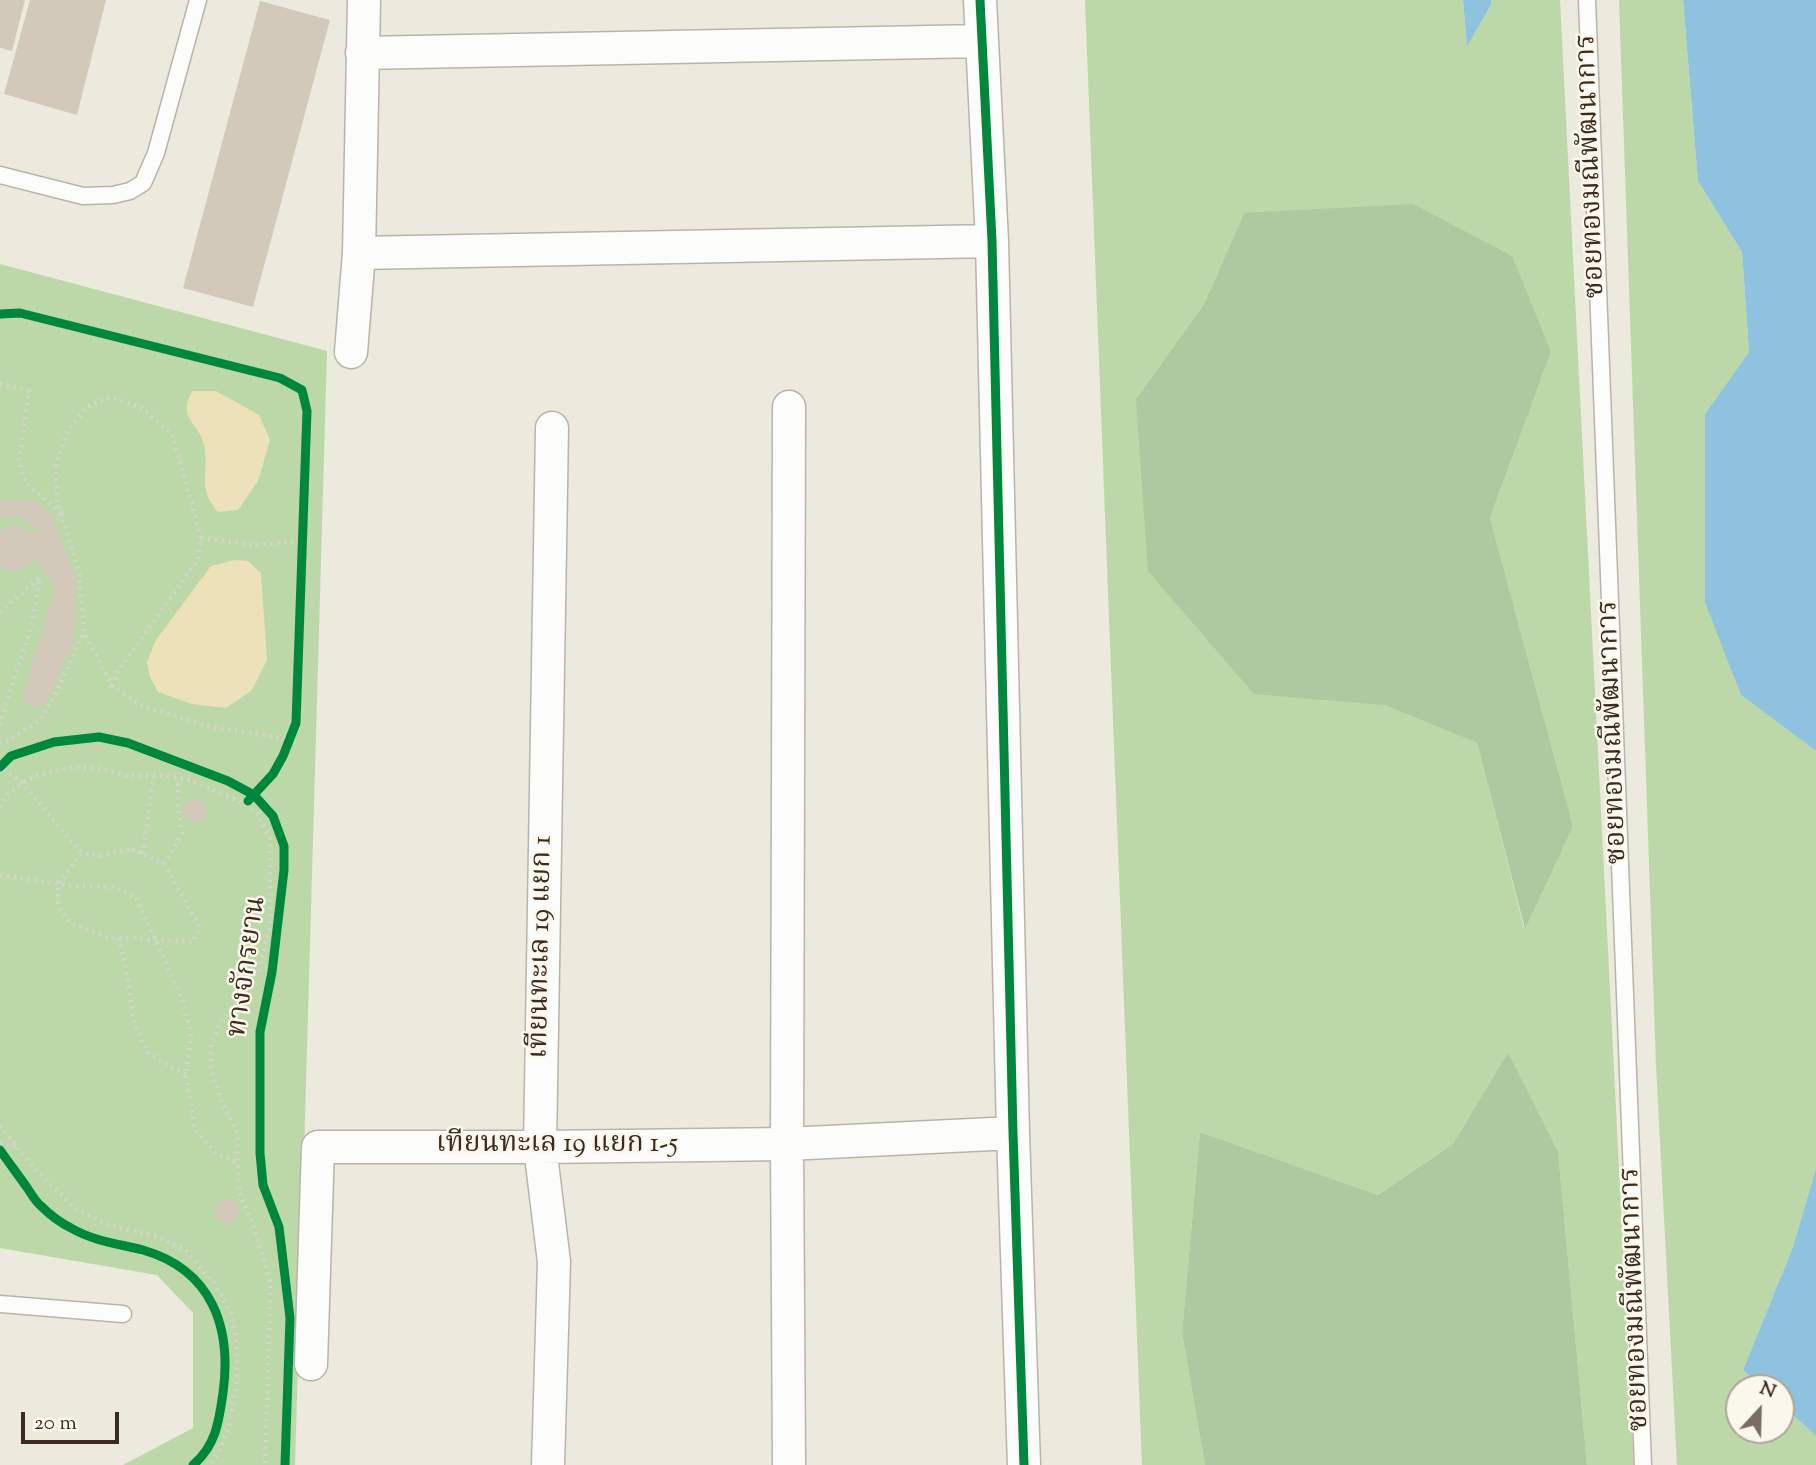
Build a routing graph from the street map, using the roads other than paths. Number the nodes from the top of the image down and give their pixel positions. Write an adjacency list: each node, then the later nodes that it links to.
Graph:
1 (198, 0): 7 (lane)
2 (365, 0): 6 (street)
3 (980, 0): 5 (street)
4 (1587, 0): 22 (lane, ซอยทองมณีพัฒนาการ)
5 (981, 41): 6 (street); 8 (street)
6 (362, 53): 9 (street)
7 (0, 175)
8 (992, 241): 9 (street); 13 (street)
9 (359, 253): 10 (street)
10 (351, 352)
11 (789, 407): 14 (street)
12 (552, 428): 15 (street, เทียนทะเล 19 แยก 1)
13 (1013, 1133): 14 (street, เทียนทะเล 19 แยก 1-5); 21 (street)
14 (787, 1144): 15 (street, เทียนทะเล 19 แยก 1-5); 20 (street)
15 (541, 1147): 18 (street, เทียนทะเล 19 แยก 1-5); 19 (street, เทียนทะเล 19 แยก 1)
16 (0, 1304): 17 (lane)
17 (123, 1314)
18 (311, 1364)
19 (548, 1465)
20 (789, 1465)
21 (1024, 1465)
22 (1643, 1465)

